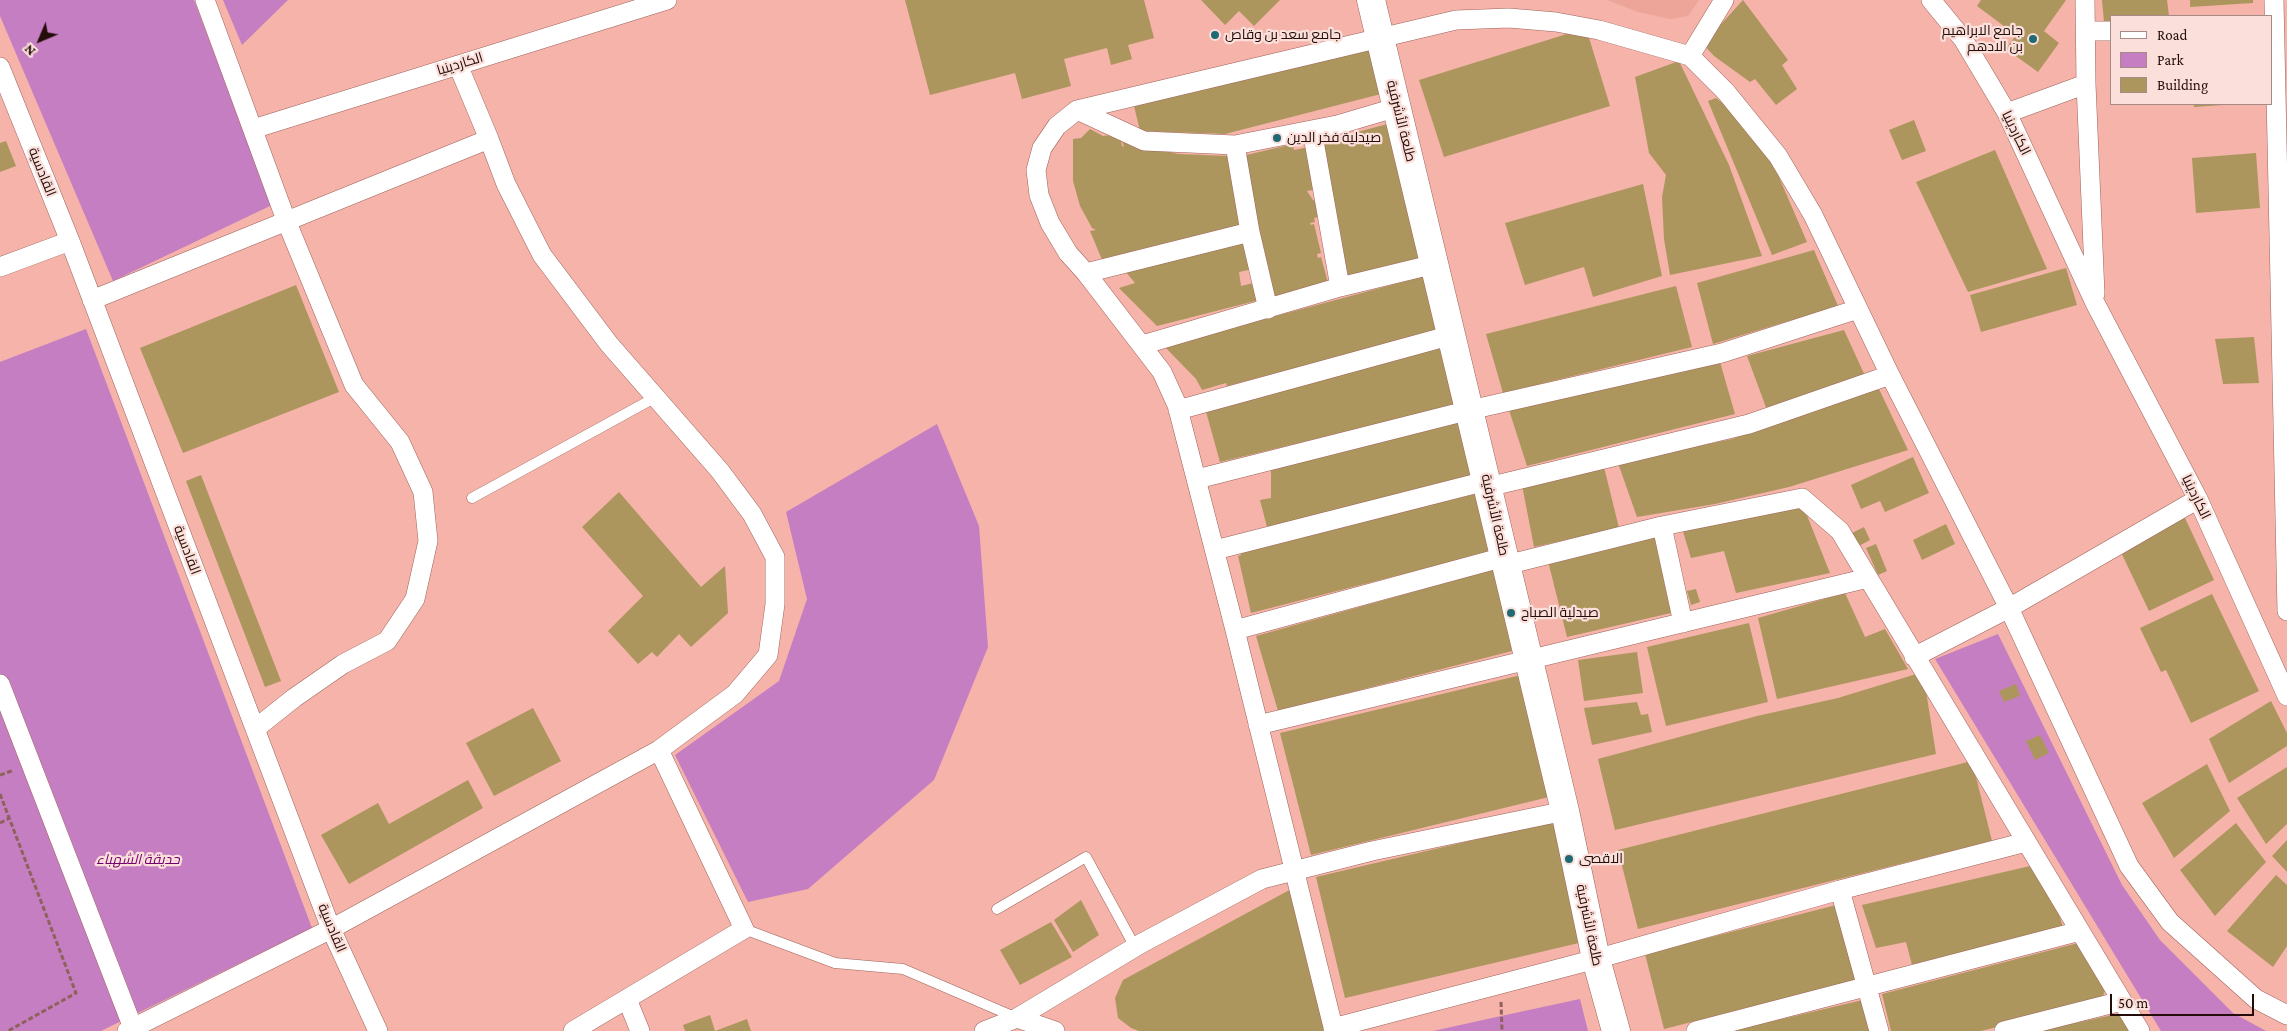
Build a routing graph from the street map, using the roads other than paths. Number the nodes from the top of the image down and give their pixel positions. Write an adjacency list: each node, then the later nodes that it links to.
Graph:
1 (205, 0): 19 (street)
2 (667, 0): 13 (street, الكاردينيا)
3 (1371, 0): 11 (main road, طلعة الأشرفية)
4 (1724, 0): 12 (street)
5 (1931, 0): 18 (street, الكاردينيا)
6 (2085, 0): 9 (street, الكاردينيا)
7 (2274, 0): 8 (street)
8 (2277, 30): 37 (street)
9 (2086, 31): 10 (street); 15 (street, الكاردينيا)
10 (2110, 31)
11 (1380, 39): 12 (street); 16 (main road, طلعة الأشرفية); 17 (street)
12 (1690, 56): 33 (street)
13 (458, 65): 19 (street, الكاردينيا); 21 (street)
14 (0, 67): 25 (street, القادسية)
15 (2086, 84): 18 (street); 31 (street, الكاردينيا)
16 (1398, 107): 20 (street); 26 (main road, طلعة الأشرفية)
17 (1077, 110): 22 (street); 28 (street)
18 (2008, 113): 31 (street, الكاردينيا)
19 (253, 129): 23 (street)
20 (1312, 130): 22 (street); 29 (street)
21 (489, 139): 23 (street); 38 (street)
22 (1235, 145): 24 (street)
23 (286, 220): 30 (street); 58 (street)
24 (1250, 232): 28 (street); 32 (street)
25 (70, 241): 27 (street); 30 (street, القادسية)
26 (1435, 264): 29 (street); 34 (main road, طلعة الأشرفية)
27 (0, 267)
28 (1086, 273): 35 (street)
29 (1340, 286): 32 (street)
30 (92, 300): 58 (street, القادسية)
31 (2095, 303): 44 (street, الكاردينيا)
32 (1268, 309): 35 (street)
33 (1858, 309): 36 (street); 40 (street)
34 (1452, 335): 39 (street); 40 (main road, طلعة الأشرفية)
35 (1142, 345): 39 (street)
36 (1890, 375): 42 (street); 49 (street)
37 (2285, 396): 50 (street)
38 (656, 397): 43 (lane); 59 (street)
39 (1178, 410): 41 (street)
40 (1470, 410): 41 (street); 42 (main road, طلعة الأشرفية)
41 (1197, 480): 46 (street)
42 (1487, 484): 46 (street); 47 (main road, طلعة الأشرفية)
43 (472, 498)
44 (2198, 499): 49 (street); 56 (street, الكاردينيا)
45 (1662, 526): 47 (street); 48 (street); 51 (street)
46 (1215, 550): 52 (street)
47 (1505, 561): 52 (street); 54 (main road, طلعة الأشرفية)
48 (1868, 578): 51 (street); 53 (street)
49 (2010, 608): 53 (street); 73 (street)
50 (2287, 611)
51 (1683, 624): 54 (street)
52 (1235, 630): 57 (street)
53 (1914, 657): 61 (street)
54 (1529, 661): 57 (street); 60 (main road, طلعة الأشرفية)
55 (0, 684): 75 (street)
56 (2287, 696)
57 (1258, 726): 62 (street)
58 (256, 729): 65 (street, القادسية)
59 (659, 750): 65 (street); 66 (street)
60 (1565, 811): 62 (street); 69 (main road, طلعة الأشرفية)
61 (2026, 842): 63 (street); 67 (street)
62 (1293, 871): 68 (street); 76 (street)
63 (1840, 890): 69 (street); 70 (street)
64 (997, 908): 68 (lane)
65 (331, 929): 75 (street); 77 (street, القادسية)
66 (744, 929): 71 (street); 74 (lane)
67 (2080, 931): 70 (street); 72 (street)
68 (1135, 947): 74 (street)
69 (1596, 959): 76 (street); 82 (main road, طلعة الأشرفية)
70 (1868, 986): 83 (street); 84 (street)
71 (627, 999): 78 (street); 79 (street)
72 (2122, 1001): 85 (street); 86 (street)
73 (2287, 1015)
74 (1017, 1018): 80 (street); 81 (street)
75 (130, 1029)
76 (1334, 1030)
77 (378, 1031)
78 (573, 1031)
79 (640, 1031)
80 (984, 1031)
81 (1055, 1031)
82 (1616, 1031)
83 (1696, 1031)
84 (1879, 1031)
85 (2004, 1031)
86 (2140, 1031)

